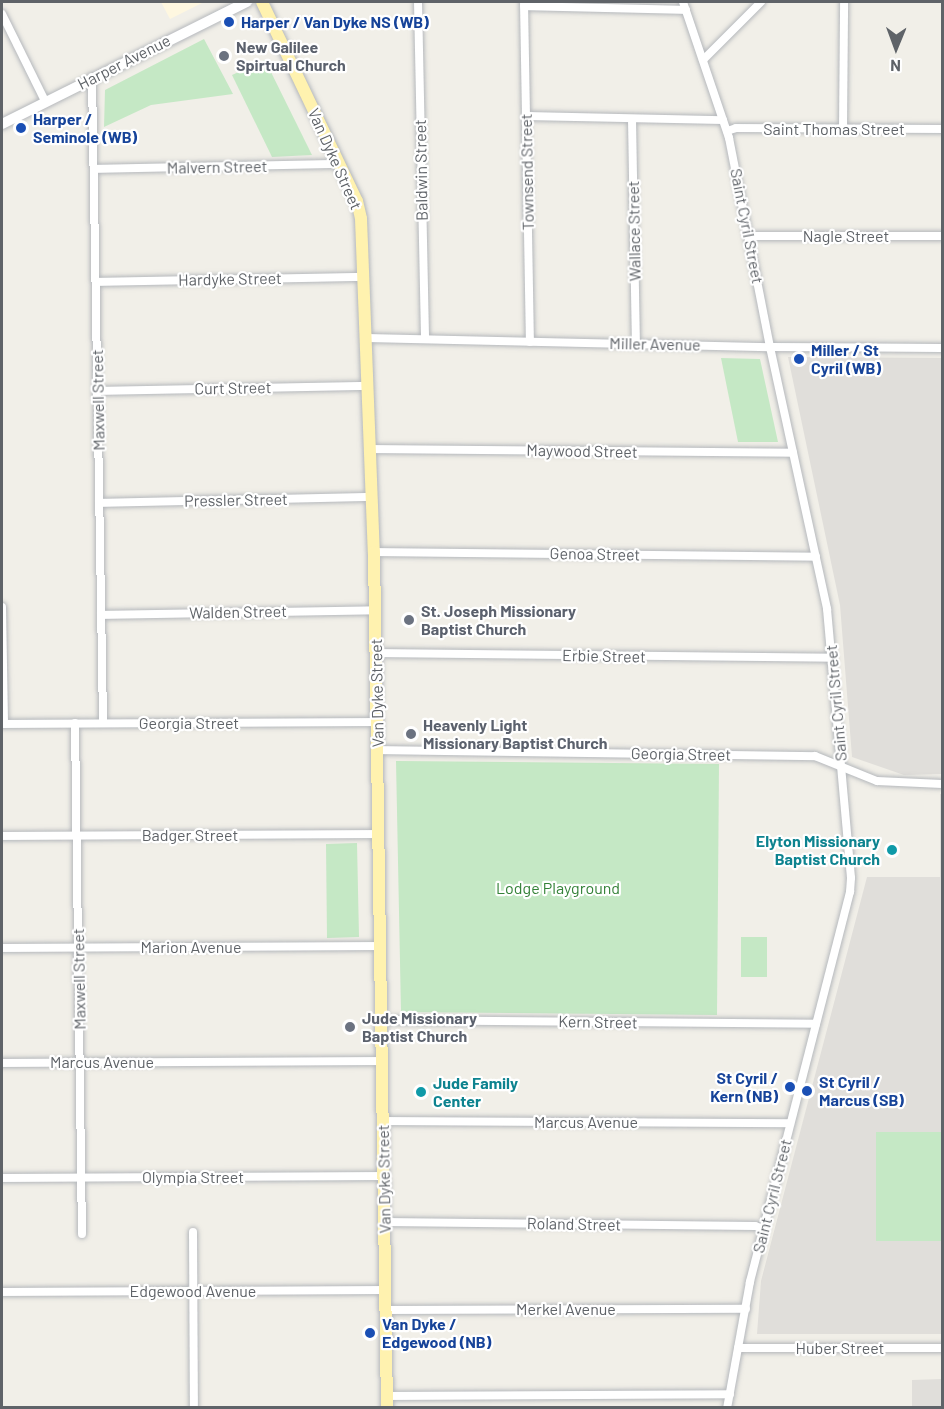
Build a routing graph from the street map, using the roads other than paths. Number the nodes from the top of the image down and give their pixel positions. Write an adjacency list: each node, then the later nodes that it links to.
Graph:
1 (247, 2): 12 (street, Harper Avenue)
2 (262, 2): 21 (main road, Van Dyke Street)
3 (418, 2): 28 (street, Baldwin Street)
4 (747, 2): 9 (street)
5 (761, 2): 9 (street)
6 (844, 2): 18 (street)
7 (524, 4): 8 (street); 14 (street, Townsend Street)
8 (684, 6): 11 (street, Saint Cyril Street)
9 (754, 9): 11 (street)
10 (2, 14): 13 (street)
11 (703, 60): 16 (street, Saint Cyril Street)
12 (92, 77): 13 (street, Harper Avenue); 22 (street, Maxwell Street)
13 (45, 101): 17 (street, Harper Avenue)
14 (526, 117): 15 (street); 29 (street, Townsend Street)
15 (632, 119): 16 (street); 30 (street, Wallace Street)
16 (723, 120): 20 (street, Saint Cyril Street)
17 (2, 124)
18 (843, 129): 19 (street, Saint Thomas Street); 20 (street, Saint Thomas Street)
19 (942, 129)
20 (727, 131): 23 (street, Saint Cyril Street)
21 (339, 164): 22 (street, Malvern Street); 25 (main road, Van Dyke Street)
22 (94, 169): 26 (street, Maxwell Street)
23 (749, 236): 24 (street, Nagle Street); 31 (street, Saint Cyril Street)
24 (942, 236)
25 (364, 277): 26 (street, Hardyke Street); 27 (main road, Van Dyke Street)
26 (96, 282): 34 (street, Maxwell Street)
27 (367, 338): 28 (street, Miller Avenue); 33 (main road, Van Dyke Street)
28 (425, 339): 29 (street, Miller Avenue)
29 (530, 342): 30 (street, Miller Avenue)
30 (636, 344): 31 (street, Miller Avenue)
31 (770, 347): 32 (street, Miller Avenue); 36 (street, Saint Cyril Street)
32 (942, 348)
33 (369, 386): 34 (street, Curt Street); 35 (main road, Van Dyke Street)
34 (98, 391): 38 (street, Maxwell Street)
35 (371, 449): 36 (street, Maywood Street); 37 (main road, Van Dyke Street)
36 (793, 453): 40 (street, Saint Cyril Street)
37 (373, 497): 38 (street, Pressler Street); 39 (main road, Van Dyke Street)
38 (99, 503): 43 (street, Maxwell Street)
39 (374, 552): 40 (street, Genoa Street); 42 (main road, Van Dyke Street)
40 (816, 557): 45 (street, Saint Cyril Street)
41 (2, 607): 49 (street)
42 (375, 610): 43 (street, Walden Street); 44 (main road, Van Dyke Street)
43 (101, 615): 48 (street, Maxwell Street)
44 (376, 653): 45 (street, Erbie Street); 46 (main road, Van Dyke Street)
45 (832, 658): 51 (street, Saint Cyril Street)
46 (377, 722): 48 (street, Georgia Street); 50 (main road, Van Dyke Street)
47 (75, 723): 48 (street, Georgia Street); 49 (street, Georgia Street); 55 (street, Maxwell Street)
48 (103, 723)
49 (3, 724)
50 (377, 750): 51 (street, Georgia Street); 53 (main road, Van Dyke Street)
51 (842, 765): 52 (street, Georgia Street); 60 (street, Saint Cyril Street)
52 (942, 784)
53 (379, 834): 55 (street, Badger Street); 56 (main road, Van Dyke Street)
54 (2, 836): 55 (street, Badger Street)
55 (77, 836): 57 (street, Maxwell Street)
56 (380, 946): 57 (street, Marion Avenue); 59 (main road, Van Dyke Street)
57 (78, 947): 58 (street, Marion Avenue); 62 (street, Maxwell Street)
58 (2, 948)
59 (381, 1020): 60 (street, Kern Street); 61 (main road, Van Dyke Street)
60 (816, 1024): 65 (street, Saint Cyril Street)
61 (382, 1061): 62 (street, Marcus Avenue); 64 (main road, Van Dyke Street)
62 (80, 1062): 63 (street, Marcus Avenue); 67 (street, Maxwell Street)
63 (2, 1063)
64 (383, 1121): 65 (street, Marcus Avenue); 66 (main road, Van Dyke Street)
65 (790, 1123): 70 (street, Saint Cyril Street)
66 (384, 1176): 67 (street, Olympia Street); 69 (main road, Van Dyke Street)
67 (81, 1177): 68 (street, Olympia Street); 72 (street, Maxwell Street)
68 (2, 1178)
69 (384, 1222): 70 (street, Roland Street); 73 (main road, Van Dyke Street)
70 (764, 1229): 76 (street, Saint Cyril Street)
71 (193, 1232): 74 (street)
72 (82, 1234)
73 (385, 1290): 74 (street, Edgewood Avenue); 77 (main road, Van Dyke Street)
74 (193, 1291): 75 (street, Edgewood Avenue); 82 (street)
75 (2, 1292)
76 (746, 1309): 77 (street, Merkel Avenue); 78 (street, Saint Cyril Street)
77 (386, 1310): 81 (main road, Van Dyke Street)
78 (738, 1348): 79 (street, Huber Street); 80 (street, Saint Cyril Street)
79 (942, 1348)
80 (730, 1394): 81 (street); 83 (street, Saint Cyril Street)
81 (387, 1402)
82 (194, 1407)
83 (727, 1407)

